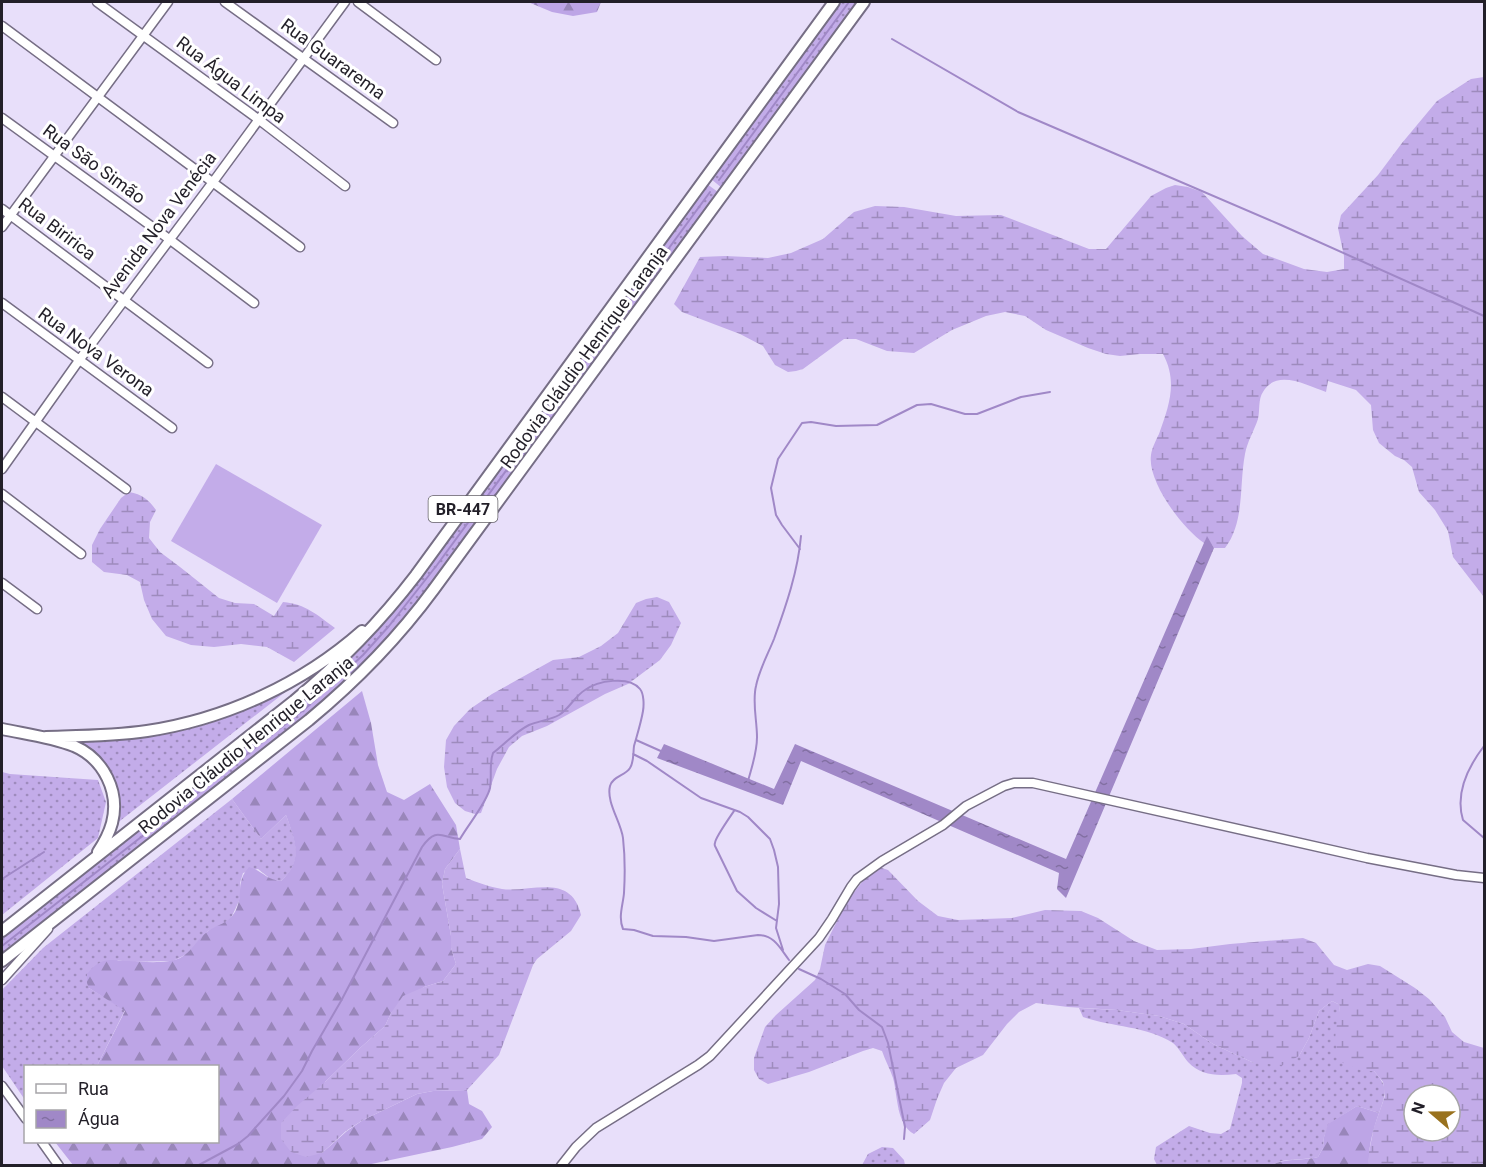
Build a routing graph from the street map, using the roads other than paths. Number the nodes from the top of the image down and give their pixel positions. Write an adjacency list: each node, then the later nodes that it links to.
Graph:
1 (97, 2): 9 (street, Rua Água Limpa)
2 (168, 2): 9 (street)
3 (225, 2): 10 (street, Rua Guararema)
4 (345, 2): 10 (street, Avenida Nova Venécia)
5 (358, 2): 11 (street)
6 (834, 2): 36 (main road, Rodovia Cláudio Henrique Laranja / BR-447)
7 (864, 2): 43 (main road, Rodovia Cláudio Henrique Laranja / BR-447)
8 (2, 26): 12 (street)
9 (144, 35): 12 (street); 14 (street, Rua Água Limpa)
10 (303, 58): 14 (street, Avenida Nova Venécia); 15 (street, Rua Guararema)
11 (436, 60)
12 (98, 96): 16 (street); 17 (street)
13 (2, 118): 16 (street, Rua São Simão)
14 (258, 119): 17 (street, Avenida Nova Venécia); 18 (street, Rua Água Limpa)
15 (393, 123)
16 (54, 156): 20 (street); 22 (street, Rua São Simão)
17 (213, 182): 22 (street, Avenida Nova Venécia); 23 (street)
18 (345, 186)
19 (2, 209): 20 (street, Rua Biririca)
20 (10, 215): 21 (street); 24 (street, Rua Biririca)
21 (2, 227)
22 (169, 239): 24 (street, Avenida Nova Venécia); 26 (street, Rua São Simão)
23 (300, 247)
24 (124, 300): 27 (street, Avenida Nova Venécia); 28 (street, Rua Biririca)
25 (2, 303): 27 (street, Rua Nova Verona)
26 (254, 303)
27 (80, 359): 30 (street, Avenida Nova Venécia); 31 (street, Rua Nova Verona)
28 (208, 363)
29 (2, 397): 30 (street)
30 (36, 422): 32 (street, Avenida Nova Venécia); 33 (street)
31 (172, 428)
32 (2, 470)
33 (126, 489)
34 (2, 494): 35 (street)
35 (81, 554)
36 (416, 574): 40 (main road); 41 (main road, Rodovia Cláudio Henrique Laranja / BR-447)
37 (2, 583): 38 (street)
38 (37, 609)
39 (2, 729): 40 (main road)
40 (46, 737): 41 (main road)
41 (93, 860): 44 (main road, Rodovia Cláudio Henrique Laranja / BR-447)
42 (1485, 878): 51 (street)
43 (62, 914): 45 (main road, Rodovia Cláudio Henrique Laranja / BR-447); 46 (street)
44 (2, 931)
45 (2, 961)
46 (2, 980)
47 (2, 1086): 48 (street)
48 (24, 1116)
49 (43, 1143): 50 (street)
50 (59, 1166)
51 (561, 1166)

